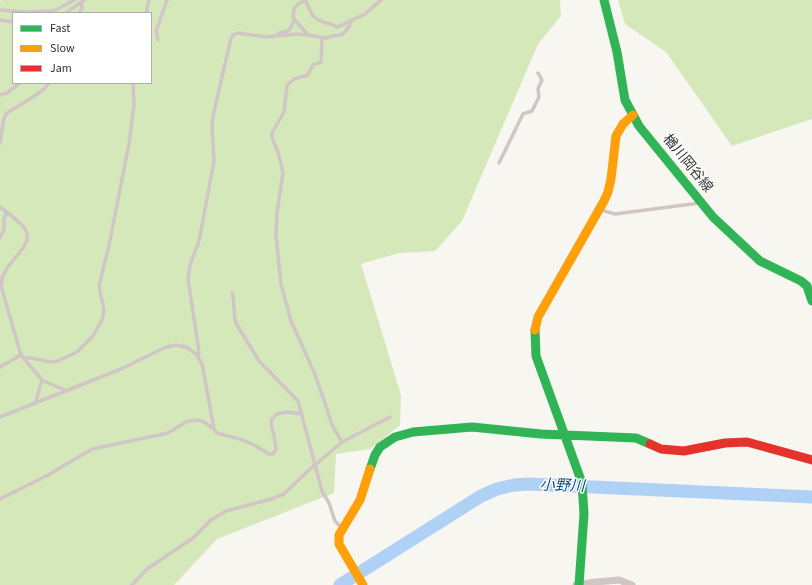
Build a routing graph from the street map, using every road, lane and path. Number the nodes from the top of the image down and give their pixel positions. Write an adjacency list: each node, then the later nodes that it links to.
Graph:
1 (74, 0): 8 (lane)
2 (149, 0): 11 (lane)
3 (167, 0): 19 (lane)
4 (381, 0): 14 (lane)
5 (604, 0): 25 (street, 楢川岡谷線)
6 (82, 1): 9 (lane); 10 (lane)
7 (305, 1): 13 (lane); 14 (lane)
8 (0, 10)
9 (67, 12)
10 (80, 12)
11 (146, 12)
12 (0, 20): 15 (lane)
13 (294, 20): 16 (lane); 17 (lane)
14 (351, 20): 18 (lane)
15 (12, 22)
16 (308, 35): 17 (lane); 18 (lane)
17 (277, 36): 36 (lane)
18 (322, 38): 47 (lane)
19 (158, 40)
20 (538, 73): 27 (lane)
21 (19, 84): 24 (lane)
22 (48, 84): 26 (lane)
23 (134, 84): 37 (lane)
24 (0, 95)
25 (632, 115): 28 (street, 楢川岡谷線); 30 (street)
26 (0, 143)
27 (499, 163)
28 (701, 203): 30 (lane); 33 (street, 楢川岡谷線)
29 (0, 207): 31 (lane)
30 (599, 210): 46 (street)
31 (7, 212): 32 (lane); 37 (lane)
32 (0, 238)
33 (810, 286): 35 (street, 楢川岡谷線)
34 (232, 293): 42 (lane)
35 (812, 301)
36 (198, 356): 40 (lane); 45 (lane)
37 (22, 357): 38 (lane); 39 (lane)
38 (0, 367)
39 (42, 380): 40 (lane); 41 (lane)
40 (67, 391): 41 (lane)
41 (35, 404): 44 (lane)
42 (302, 414): 45 (lane); 49 (lane)
43 (390, 416): 47 (lane)
44 (0, 417)
45 (214, 429): 50 (lane)
46 (565, 435): 48 (street); 51 (street); 55 (street)
47 (342, 442): 49 (lane)
48 (812, 460)
49 (315, 465): 51 (lane); 52 (lane)
50 (0, 499)
51 (342, 529): 53 (street)
52 (132, 585)
53 (363, 585)
54 (574, 585): 55 (street)
55 (579, 585): 56 (street)
56 (632, 585)

